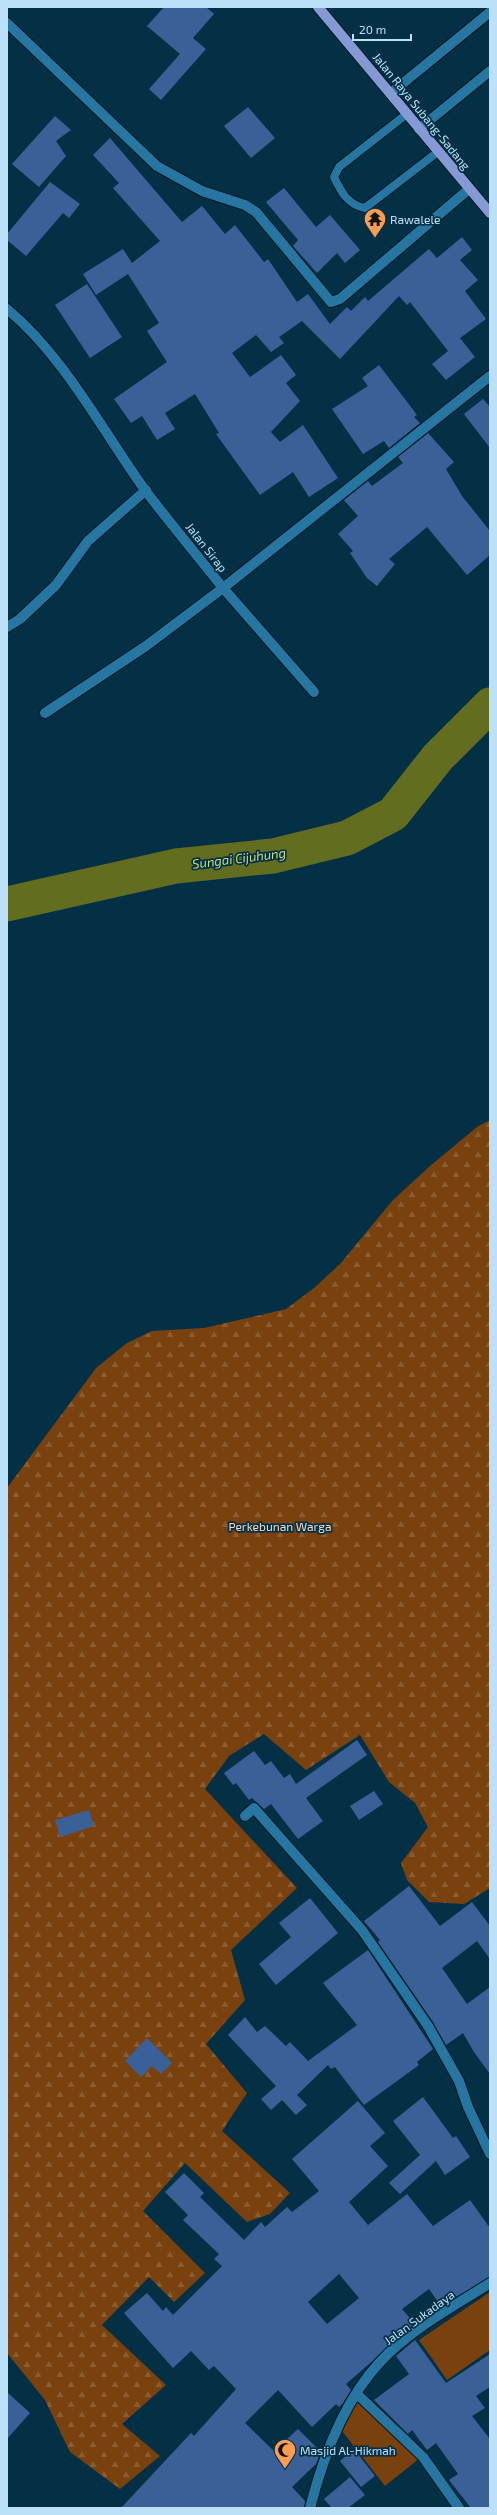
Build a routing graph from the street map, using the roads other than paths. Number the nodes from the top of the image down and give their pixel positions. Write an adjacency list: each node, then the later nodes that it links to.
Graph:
1 (318, 7): 5 (main road, Jalan Raya Subang-Sadang)
2 (490, 12): 5 (street)
3 (7, 23): 9 (street)
4 (490, 71): 7 (street)
5 (391, 92): 6 (main road, Jalan Raya Subang-Sadang)
6 (408, 113): 7 (main road, Jalan Raya Subang-Sadang); 8 (lane)
7 (419, 129): 8 (main road, Jalan Raya Subang-Sadang)
8 (439, 151): 9 (main road, Jalan Raya Subang-Sadang)
9 (469, 189): 10 (main road, Jalan Raya Subang-Sadang)
10 (490, 213)
11 (7, 309): 13 (street, Jalan Sirap)
12 (490, 376): 14 (street, Jalan Sirap)
13 (146, 490): 14 (street, Jalan Sirap); 15 (street)
14 (223, 588): 16 (street); 17 (street)
15 (7, 627)
16 (314, 692)
17 (45, 714)
18 (245, 1816): 19 (street)
19 (490, 2154)
20 (490, 2283): 21 (street, Jalan Sukadaya)
21 (357, 2394): 22 (street, Jalan Sukadaya); 23 (street)
22 (310, 2508)
23 (459, 2508)

